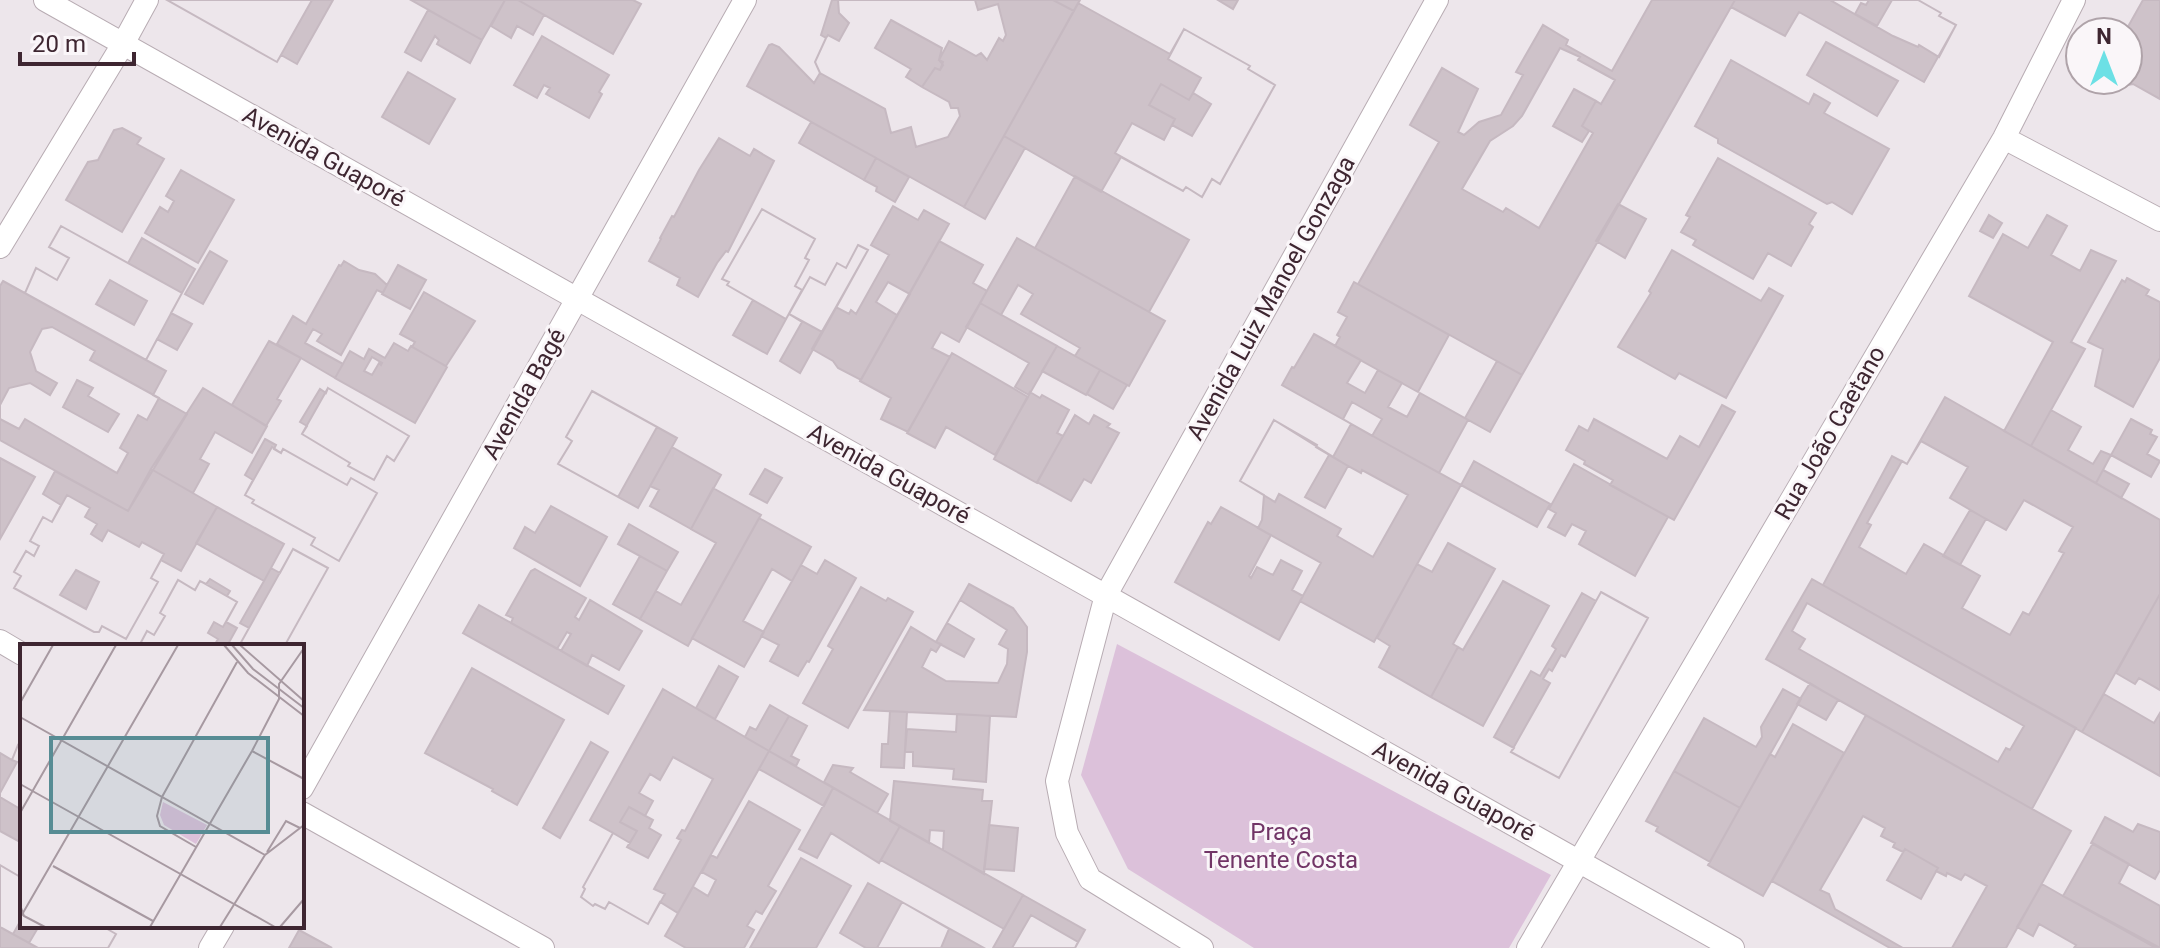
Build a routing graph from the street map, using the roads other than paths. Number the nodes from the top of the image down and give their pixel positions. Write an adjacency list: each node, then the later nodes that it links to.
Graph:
1 (45, 0): 6 (street, Avenida Guaporé)
2 (147, 0): 6 (street)
3 (745, 0): 10 (street, Avenida Bagé)
4 (1437, 0): 11 (street, Avenida Luiz Manoel Gonzaga)
5 (2074, 0): 7 (street, Rua João Caetano)
6 (123, 44): 9 (street); 10 (street, Avenida Guaporé)
7 (2004, 138): 8 (street); 16 (street, Rua João Caetano)
8 (2160, 220)
9 (0, 247)
10 (578, 299): 11 (street, Avenida Guaporé); 14 (street, Avenida Bagé)
11 (1106, 595): 16 (street, Avenida Guaporé); 20 (street, Avenida Luiz Manoel Gonzaga)
12 (0, 641): 13 (street)
13 (20, 653)
14 (304, 784)
15 (304, 814): 19 (street)
16 (1579, 861): 21 (street, Rua João Caetano); 22 (street, Avenida Guaporé)
17 (222, 928): 18 (street)
18 (210, 948)
19 (543, 948)
20 (1202, 948)
21 (1528, 948)
22 (1733, 948)

